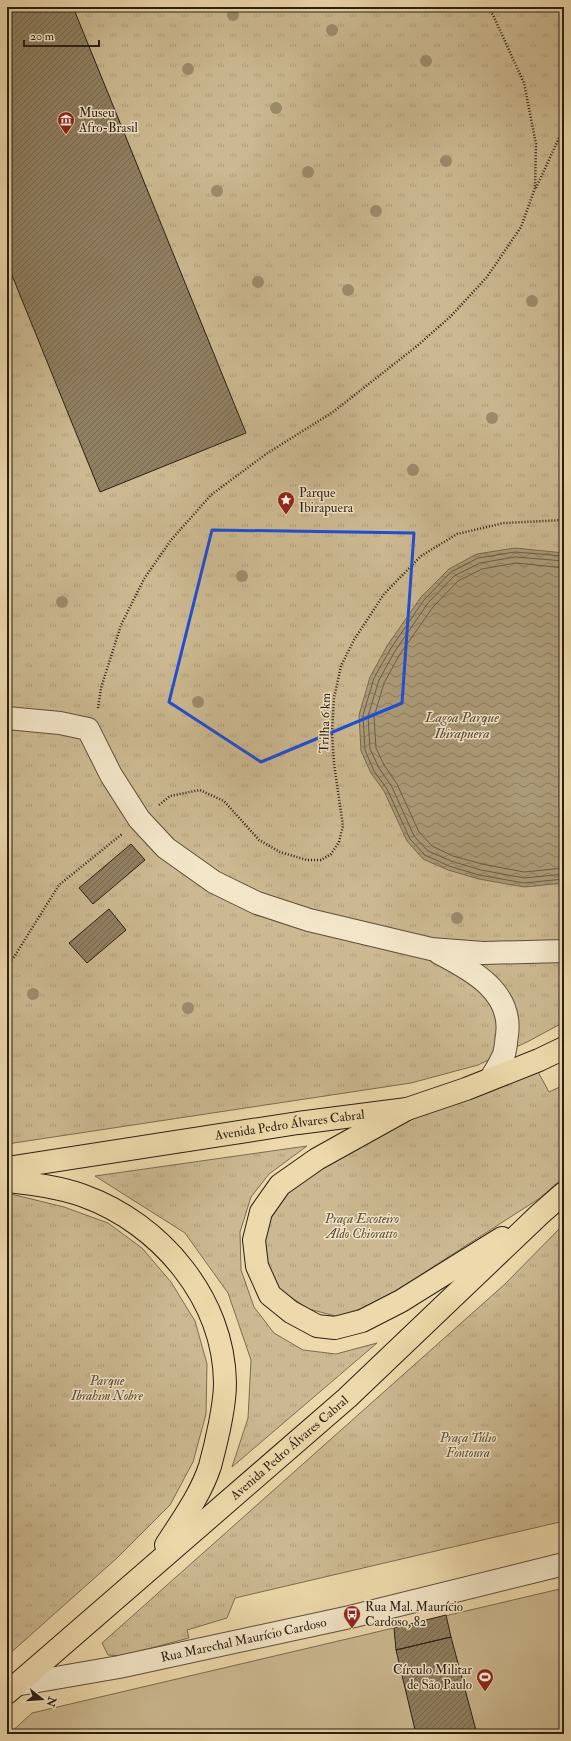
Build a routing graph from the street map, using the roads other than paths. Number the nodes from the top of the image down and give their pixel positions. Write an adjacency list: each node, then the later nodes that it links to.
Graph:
1 (7, 718): 2 (street)
2 (431, 949): 3 (street); 5 (street)
3 (564, 951)
4 (564, 1048): 5 (main road, Avenida Pedro Álvares Cabral)
5 (491, 1078): 6 (main road, Avenida Pedro Álvares Cabral)
6 (407, 1109): 7 (main road, Avenida Pedro Álvares Cabral); 10 (main road)
7 (7, 1168)
8 (7, 1181): 12 (main road)
9 (564, 1193): 10 (main road, Avenida Pedro Álvares Cabral)
10 (540, 1214): 12 (main road, Avenida Pedro Álvares Cabral)
11 (564, 1564): 13 (street, Rua Marechal Maurício Cardoso)
12 (152, 1566): 13 (main road, Avenida Pedro Álvares Cabral)
13 (11, 1689)

